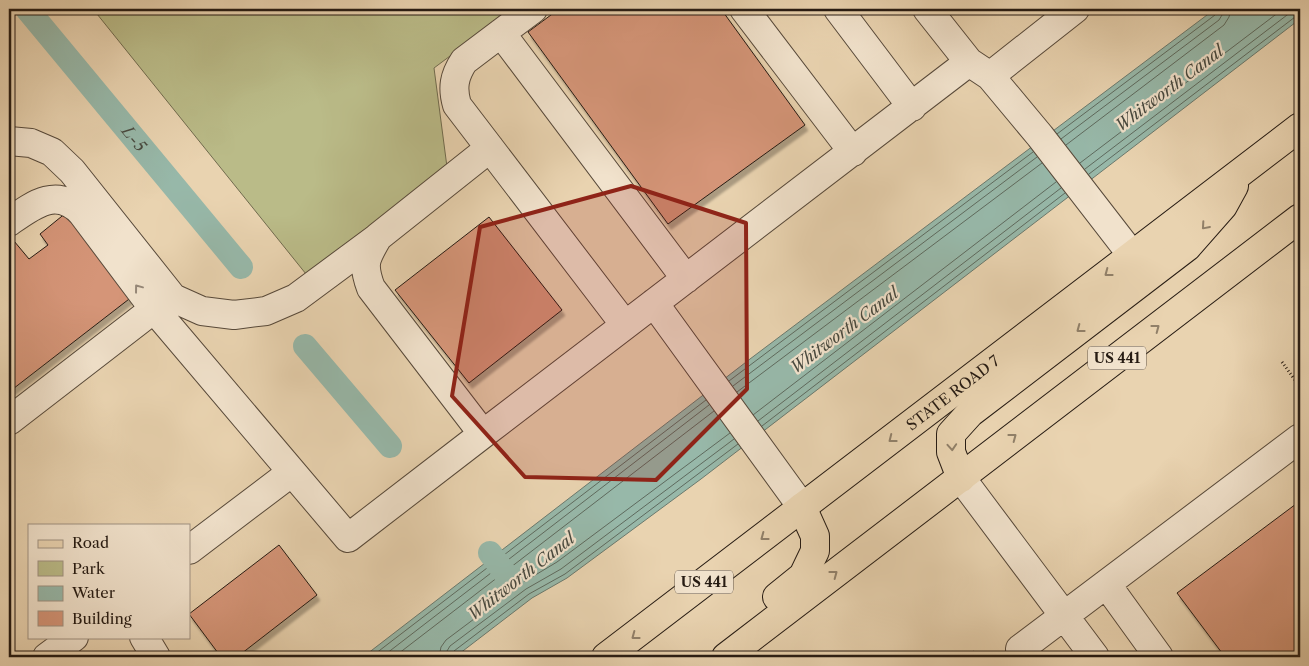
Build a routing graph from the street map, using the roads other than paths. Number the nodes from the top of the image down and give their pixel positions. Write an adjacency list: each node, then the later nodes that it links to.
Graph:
1 (533, 9): 6 (street)
2 (744, 9): 12 (street)
3 (838, 9): 8 (street)
4 (927, 9): 7 (street)
5 (1075, 9): 7 (street)
6 (501, 33): 11 (street); 18 (street)
7 (980, 69): 8 (street); 17 (street)
8 (912, 107): 12 (street)
9 (1300, 127): 13 (main road, STATE ROAD 7 / US 441)
10 (9, 141): 19 (street)
11 (490, 148): 16 (street); 21 (street)
12 (853, 152): 18 (street)
13 (1242, 171): 17 (main road, STATE ROAD 7 / US 441); 26 (main road, one-way to 26)
14 (1300, 218): 26 (main road, US 441, one-way to 14)
15 (9, 222): 19 (street, one-way to 15)
16 (378, 237): 19 (street); 23 (street)
17 (1132, 255): 27 (main road, STATE ROAD 7 / US 441, one-way to 27)
18 (686, 279): 20 (street)
19 (163, 303): 22 (street); 25 (street)
20 (654, 303): 21 (street); 27 (street)
21 (625, 325): 23 (street)
22 (9, 421)
23 (483, 434): 25 (street)
24 (1300, 438): 29 (street)
25 (292, 472): 28 (street)
26 (961, 478): 30 (street); 37 (main road, US 441, one-way to 26)
27 (802, 508): 35 (main road, STATE ROAD 7 / US 441, one-way to 35); 36 (main road)
28 (190, 549)
29 (1107, 585): 30 (street); 40 (street)
30 (1065, 617): 38 (street); 39 (street)
31 (73, 638): 33 (street)
32 (145, 638): 34 (street)
33 (47, 657)
34 (156, 657)
35 (606, 657)
36 (716, 657)
37 (726, 657)
38 (1026, 657)
39 (1095, 657)
40 (1159, 657)

